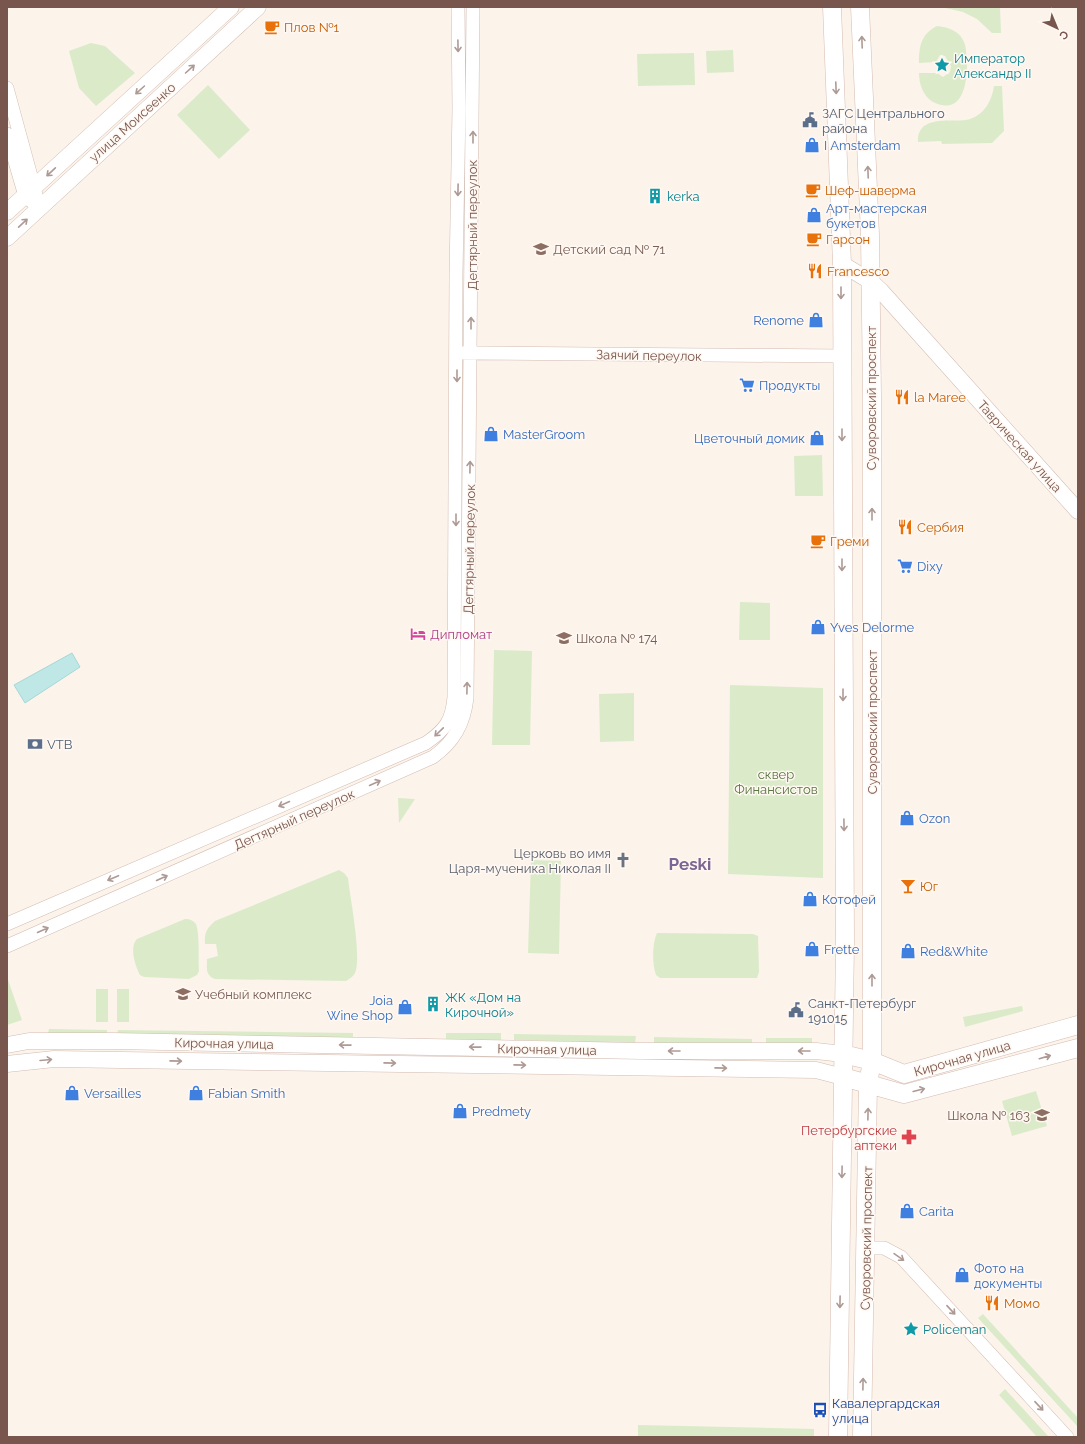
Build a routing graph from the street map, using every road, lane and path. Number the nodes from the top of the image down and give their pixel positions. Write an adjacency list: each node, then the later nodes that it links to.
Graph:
1 (231, 7): 9 (street, улица Моисеенко, one-way to 9)
2 (258, 7): 10 (street, улица Моисеенко, one-way to 2)
3 (458, 7): 15 (street, Дегтярный переулок, one-way to 15)
4 (473, 7): 16 (street, Дегтярный переулок, one-way to 4)
5 (832, 7): 13 (main road, Суворовский проспект, one-way to 13)
6 (860, 7): 14 (main road, Суворовский проспект, one-way to 6)
7 (7, 88): 9 (street)
8 (7, 134): 9 (street)
9 (30, 191): 10 (street); 11 (street, улица Моисеенко)
10 (39, 208): 12 (street, улица Моисеенко, one-way to 10)
11 (7, 212)
12 (7, 238)
13 (842, 264): 14 (street, Таврическая улица); 17 (main road, Суворовский проспект, one-way to 17)
14 (870, 281): 18 (street, Таврическая улица); 25 (main road, Суворовский проспект, one-way to 14)
15 (457, 353): 16 (street, Заячий переулок); 19 (street, Дегтярный переулок, one-way to 19)
16 (471, 353): 17 (street, Заячий переулок); 20 (street, Дегтярный переулок, one-way to 16)
17 (841, 356): 24 (main road, Суворовский проспект, one-way to 24)
18 (1078, 511)
19 (7, 924)
20 (7, 946)
21 (1078, 1025): 25 (main road, Кирочная улица)
22 (7, 1045): 24 (street, Кирочная улица, one-way to 22)
23 (1078, 1048): 28 (main road, Кирочная улица, one-way to 23)
24 (843, 1054): 25 (main road, Кирочная улица); 27 (main road, Суворовский проспект)
25 (872, 1061): 28 (main road, Суворовский проспект)
26 (7, 1064): 27 (street, Кирочная улица, one-way to 27)
27 (843, 1077): 28 (main road, Кирочная улица); 30 (main road, Суворовский проспект, one-way to 30)
28 (868, 1084): 29 (main road, Суворовский проспект, one-way to 28)
29 (866, 1248): 31 (main road, Суворовский проспект, one-way to 29); 32 (street, one-way to 32)
30 (838, 1437)
31 (862, 1437)
32 (1067, 1437)

